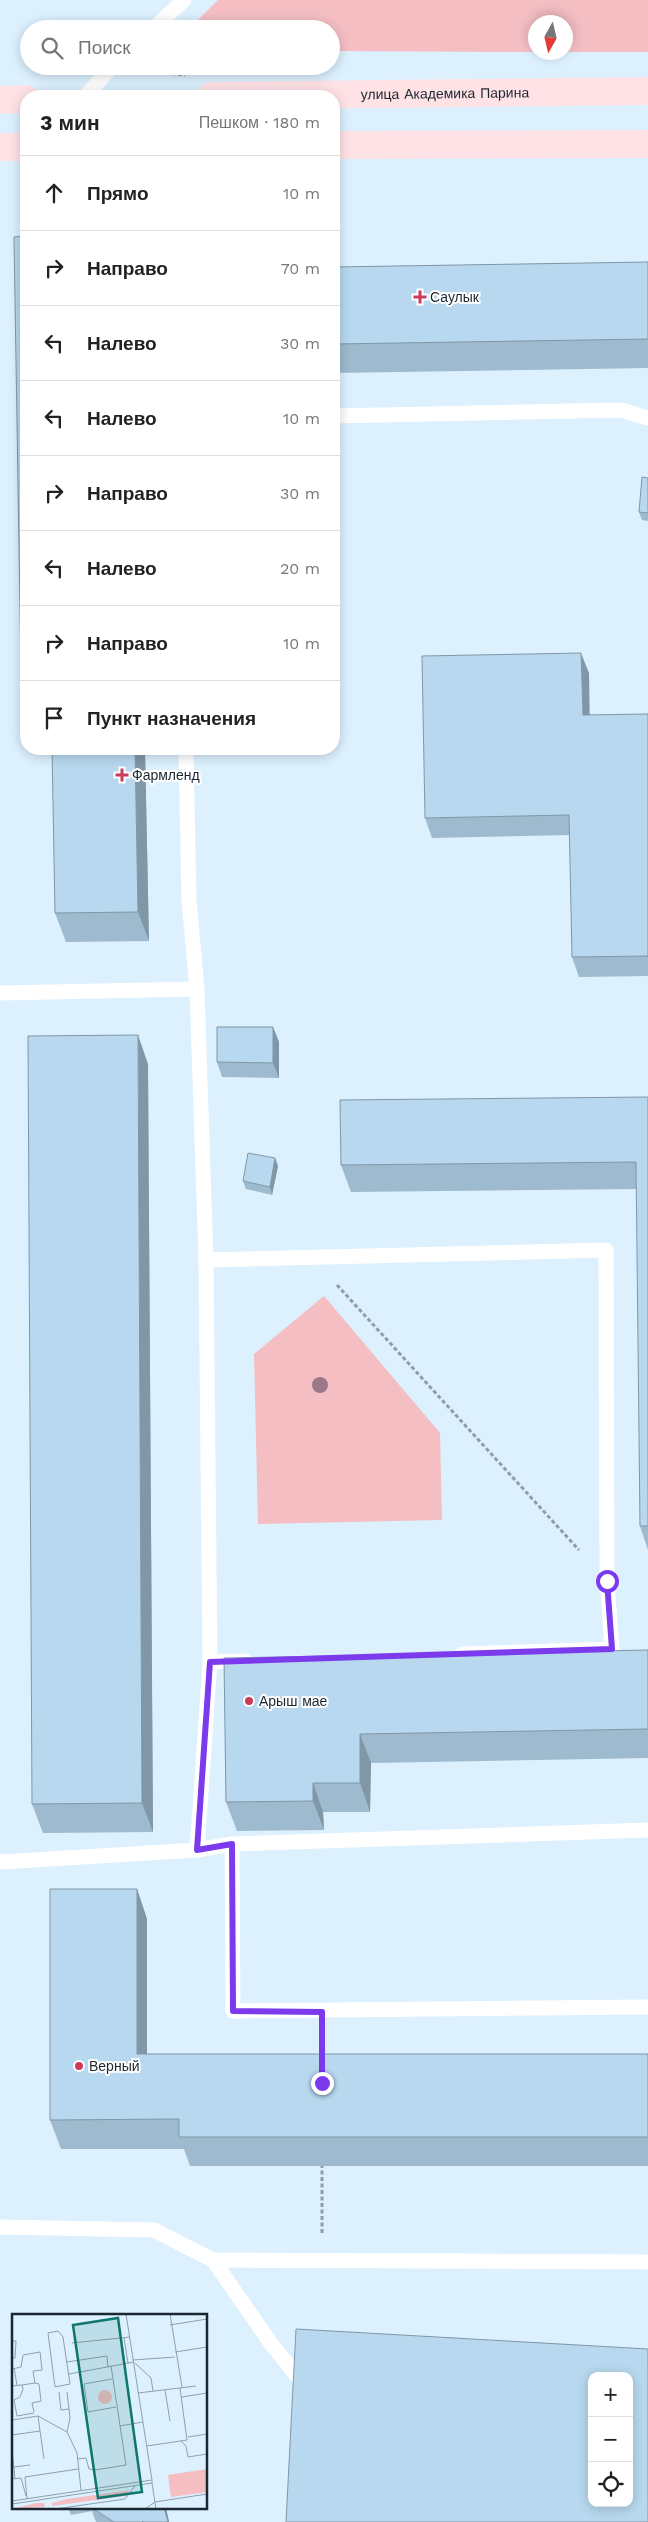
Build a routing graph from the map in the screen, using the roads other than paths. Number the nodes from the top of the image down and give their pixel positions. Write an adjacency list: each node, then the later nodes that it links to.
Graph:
1 (184, 0): 2 (lane)
2 (163, 20)
3 (105, 75): 4 (lane)
4 (91, 90)
5 (648, 91): 6 (main road, улица Академика Парина)
6 (340, 95)
7 (20, 99): 8 (main road)
8 (0, 100)
9 (648, 144): 10 (main road)
10 (340, 145)
11 (0, 147): 12 (main road)
12 (20, 147)
13 (340, 416): 14 (lane)
14 (648, 418)
15 (186, 755): 16 (lane)
16 (197, 989): 17 (lane); 18 (lane)
17 (0, 993)
18 (206, 1260): 19 (lane); 21 (lane)
19 (445, 1654)
20 (259, 1661): 21 (lane)
21 (210, 1662): 24 (lane)
22 (648, 1830): 23 (lane)
23 (232, 1844): 24 (lane); 26 (lane)
24 (197, 1850): 25 (lane)
25 (0, 1862)
26 (648, 2007)
27 (0, 2227): 28 (lane)
28 (212, 2260): 29 (lane); 30 (lane)
29 (648, 2262)
30 (303, 2383)

